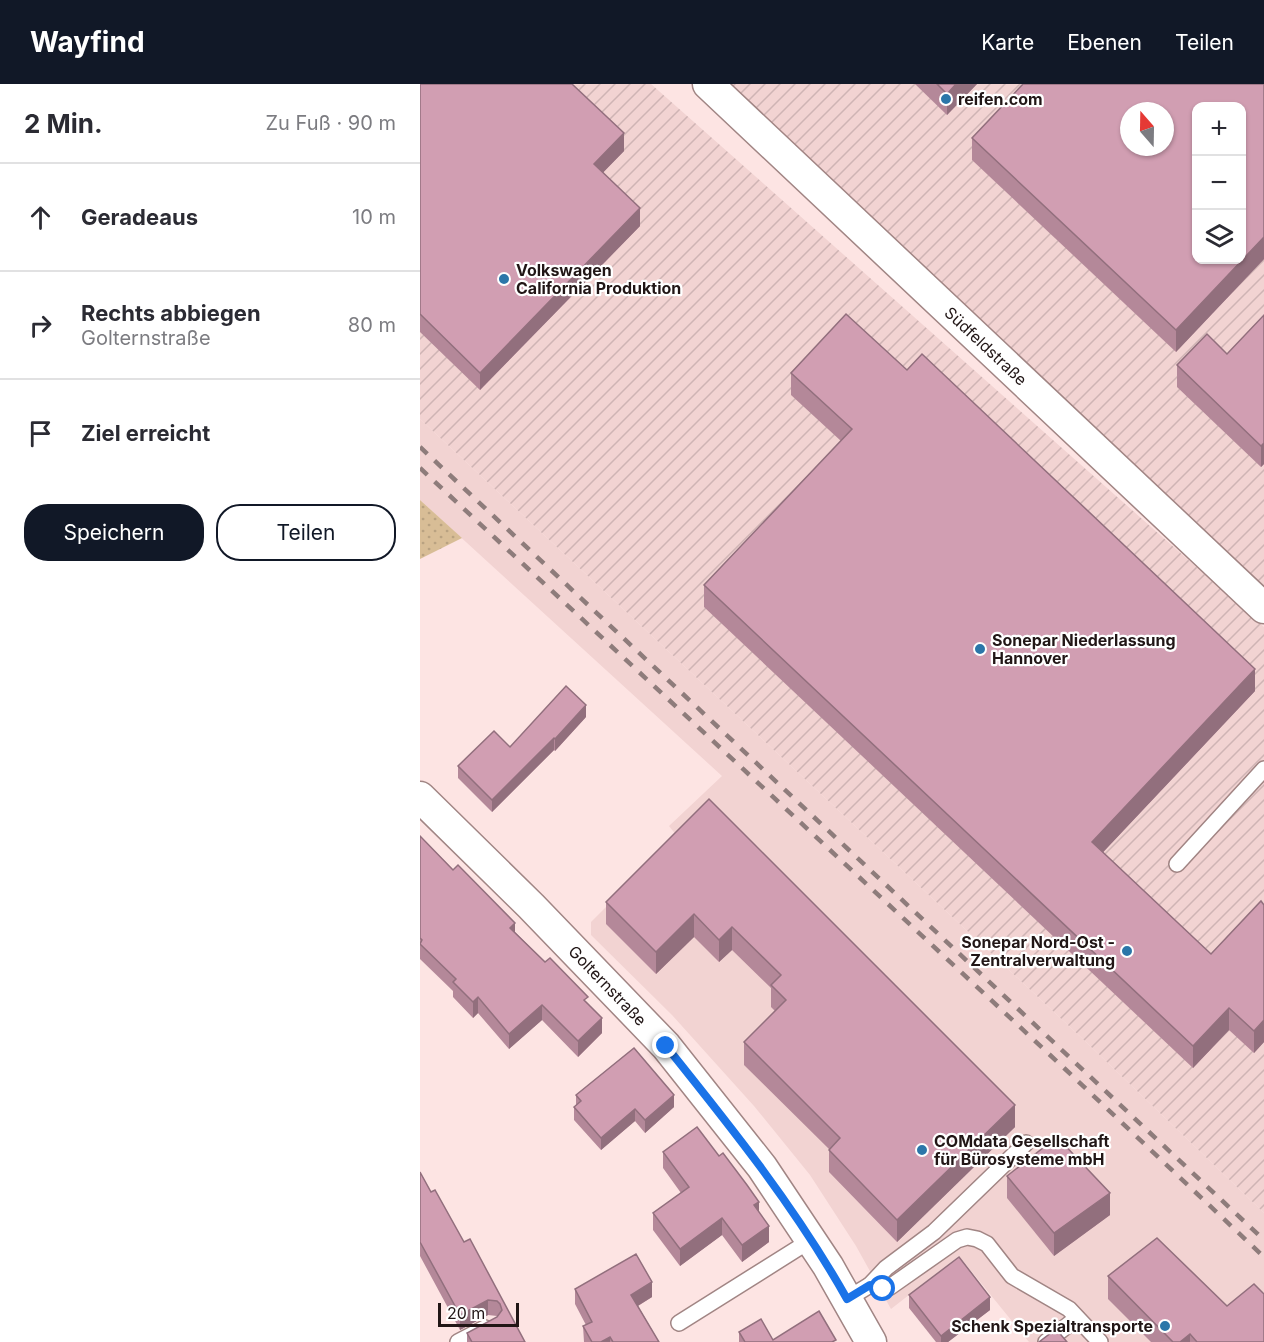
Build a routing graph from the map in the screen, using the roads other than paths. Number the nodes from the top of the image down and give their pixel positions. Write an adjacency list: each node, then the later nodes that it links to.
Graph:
1 (708, 84): 2 (street, Südfeldstraße)
2 (1264, 608)
3 (1264, 769): 5 (lane)
4 (420, 796): 7 (street, Golternstraße)
5 (1176, 864)
6 (1026, 1143): 8 (lane)
7 (811, 1240): 8 (street, Golternstraße); 10 (lane)
8 (858, 1292): 9 (lane); 13 (street, Golternstraße)
9 (1077, 1318): 14 (lane); 15 (lane)
10 (679, 1323)
11 (492, 1324): 12 (lane)
12 (458, 1342)
13 (871, 1342)
14 (1046, 1342)
15 (1100, 1342)

